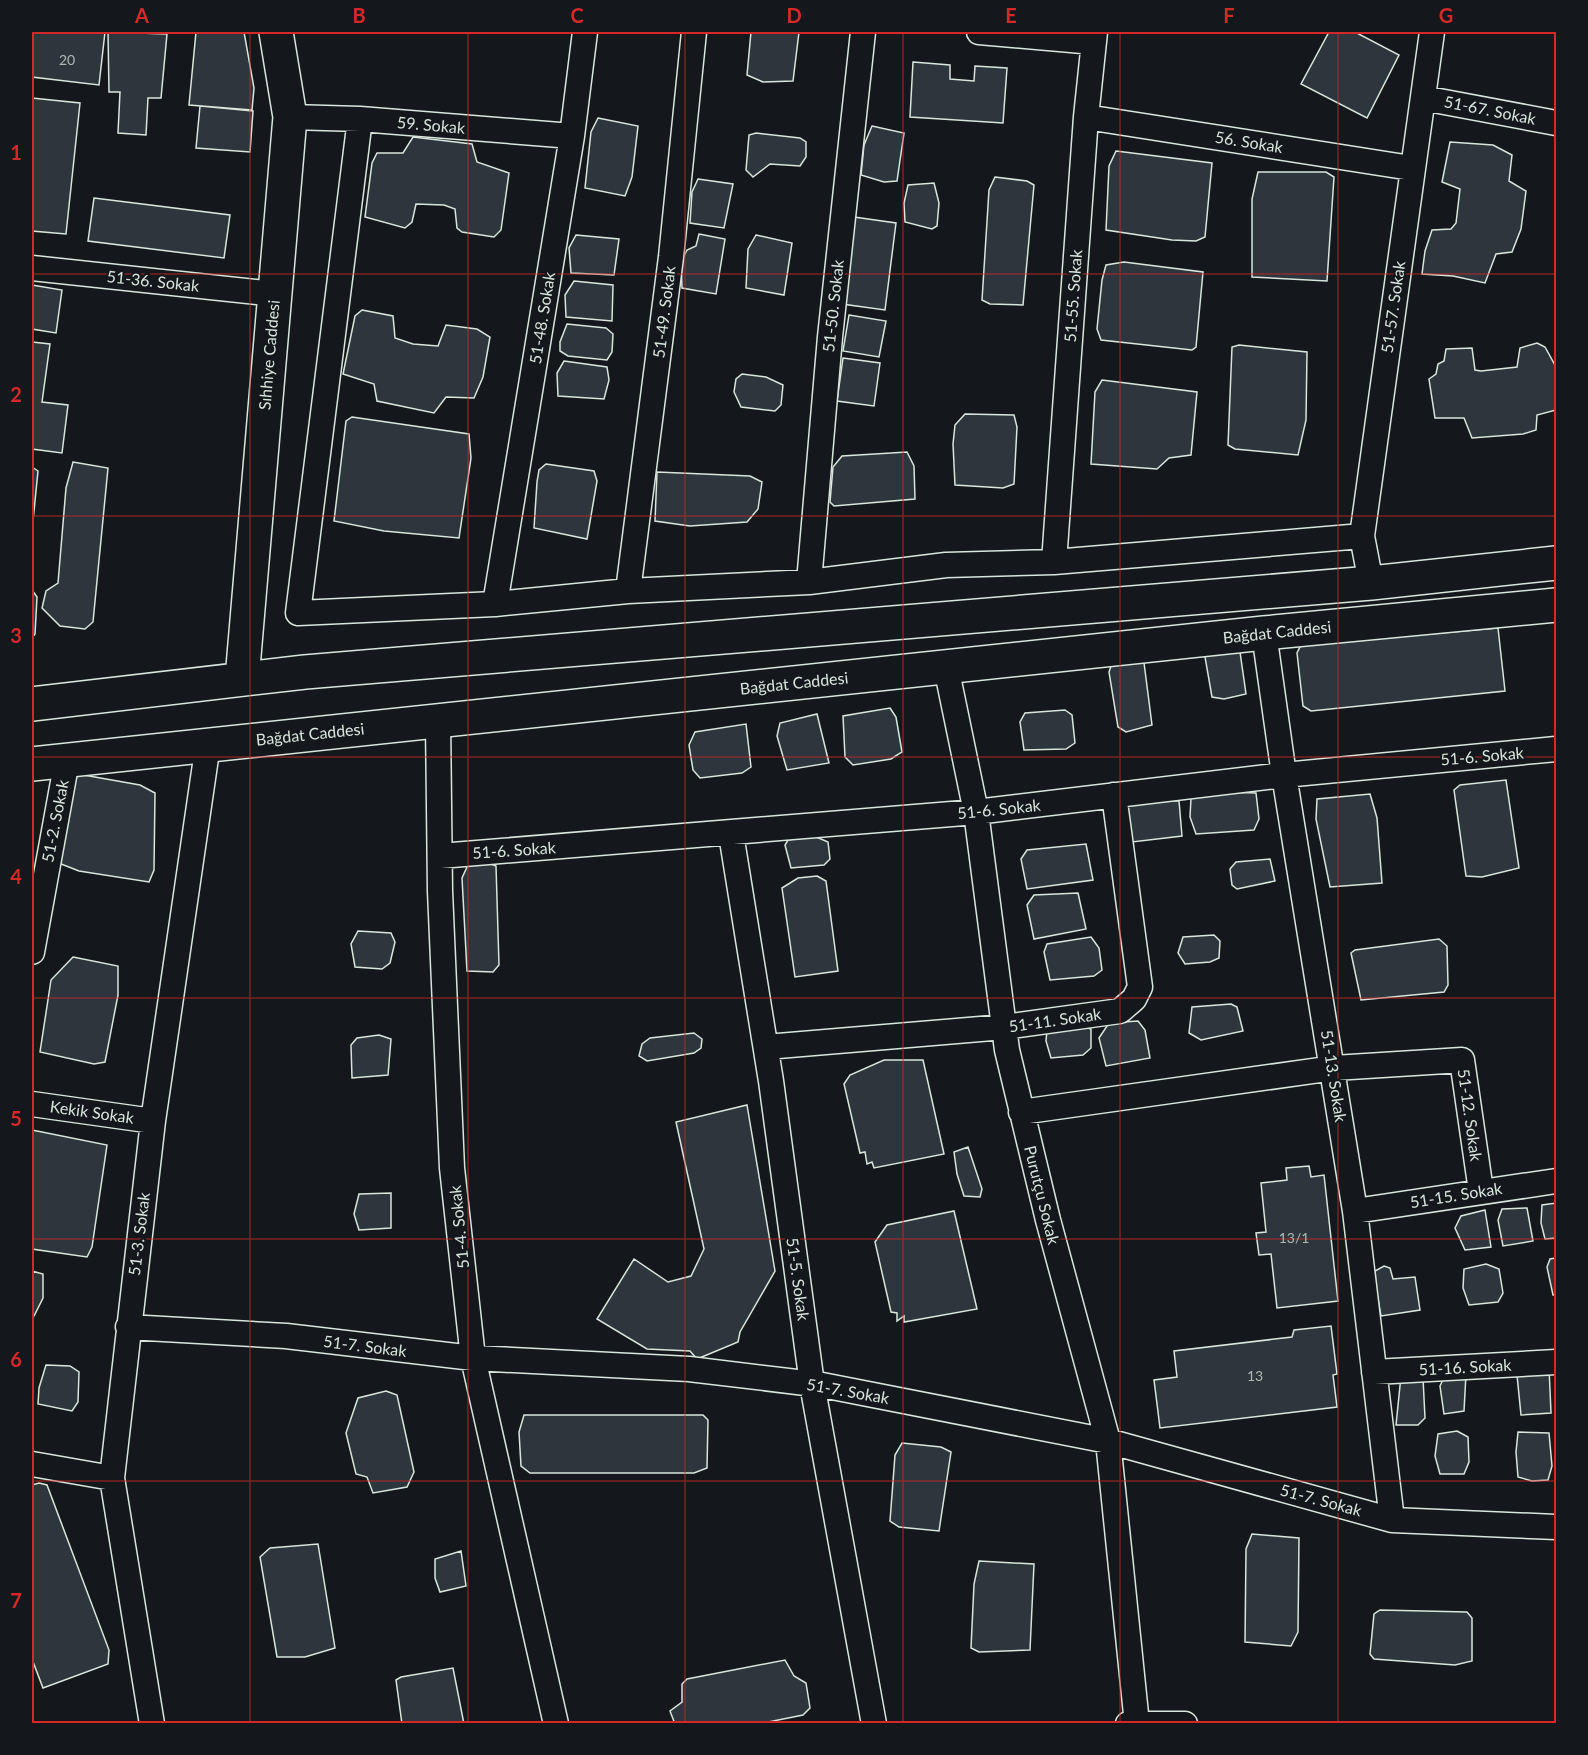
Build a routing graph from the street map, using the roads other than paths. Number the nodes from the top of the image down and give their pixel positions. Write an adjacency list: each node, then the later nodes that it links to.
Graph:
1 (276, 32): 9 (main road, Sıhhiye Caddesi)
2 (585, 32): 13 (street, 51-48. Sokak)
3 (694, 32): 22 (street, 51-49. Sokak)
4 (863, 32): 20 (street, 51-50. Sokak)
5 (979, 32): 7 (street)
6 (1432, 32): 8 (street, 51-57. Sokak)
7 (1095, 37): 10 (street, 51-55. Sokak)
8 (1423, 98): 12 (street, 51-67. Sokak); 14 (street, 51-57. Sokak)
9 (290, 117): 11 (street, 59. Sokak); 16 (main road, Sıhhiye Caddesi)
10 (1086, 117): 14 (street, 56. Sokak); 18 (street, 51-55. Sokak)
11 (360, 119): 13 (street, 59. Sokak); 23 (street)
12 (1557, 123)
13 (572, 136): 23 (street, 51-48. Sokak)
14 (1411, 168): 17 (street, 51-57. Sokak)
15 (32, 268): 16 (street, 51-36. Sokak)
16 (274, 294): 27 (main road, Sıhhiye Caddesi)
17 (1362, 536): 18 (street); 21 (street, 51-57. Sokak)
18 (1054, 562): 20 (street)
19 (1557, 563): 21 (main road)
20 (809, 582): 22 (street)
21 (1371, 583): 27 (main road)
22 (628, 591): 23 (street)
23 (495, 604)
24 (1557, 605): 25 (main road, Bağdat Caddesi)
25 (1264, 633): 26 (main road, Bağdat Caddesi); 34 (street, 51-13. Sokak)
26 (946, 667): 29 (main road, Bağdat Caddesi); 36 (street, Purutçu Sokak)
27 (242, 679): 28 (main road)
28 (32, 704)
29 (438, 720): 30 (main road, Bağdat Caddesi); 38 (street, 51-4. Sokak)
30 (208, 744): 32 (main road, Bağdat Caddesi); 45 (street, 51-3. Sokak)
31 (1557, 749): 34 (street, 51-6. Sokak)
32 (67, 760): 33 (main road, Bağdat Caddesi); 39 (street, 51-2. Sokak)
33 (32, 764)
34 (1284, 775): 35 (street, 51-6. Sokak); 42 (street, 51-13. Sokak)
35 (1114, 795): 36 (street, 51-6. Sokak); 40 (street, 51-11. Sokak)
36 (976, 812): 37 (street, 51-6. Sokak); 40 (street, Purutçu Sokak)
37 (731, 834): 38 (street, 51-6. Sokak); 41 (street, 51-5. Sokak)
38 (440, 856): 50 (street, 51-4. Sokak)
39 (32, 952)
40 (1004, 1027): 41 (street, 51-11. Sokak); 44 (street, Purutçu Sokak)
41 (766, 1047): 53 (street, 51-5. Sokak)
42 (1334, 1068): 44 (street); 47 (street, 51-12. Sokak); 48 (street, 51-13. Sokak)
43 (32, 1104): 45 (street, Kekik Sokak)
44 (1021, 1112): 54 (street, Purutçu Sokak)
45 (153, 1120): 49 (street, 51-3. Sokak)
46 (1557, 1181): 47 (street, 51-15. Sokak)
47 (1481, 1191): 48 (street, 51-15. Sokak)
48 (1355, 1211): 52 (street, 51-13. Sokak)
49 (128, 1327): 50 (street, 51-7. Sokak); 56 (street, 51-3. Sokak)
50 (473, 1358): 53 (street, 51-7. Sokak); 61 (street, 51-4. Sokak)
51 (1557, 1362): 52 (street, 51-16. Sokak)
52 (1374, 1372): 57 (street, 51-13. Sokak)
53 (812, 1384): 54 (street, 51-7. Sokak); 62 (street, 51-5. Sokak)
54 (1108, 1441): 57 (street, 51-7. Sokak); 59 (street, Purutçu Sokak)
55 (32, 1464): 56 (street)
56 (111, 1478): 60 (street, 51-3. Sokak)
57 (1392, 1520): 58 (street, 51-7. Sokak)
58 (1557, 1527)
59 (1134, 1723): 63 (street)
60 (152, 1724)
61 (556, 1724)
62 (874, 1724)
63 (1185, 1724)

